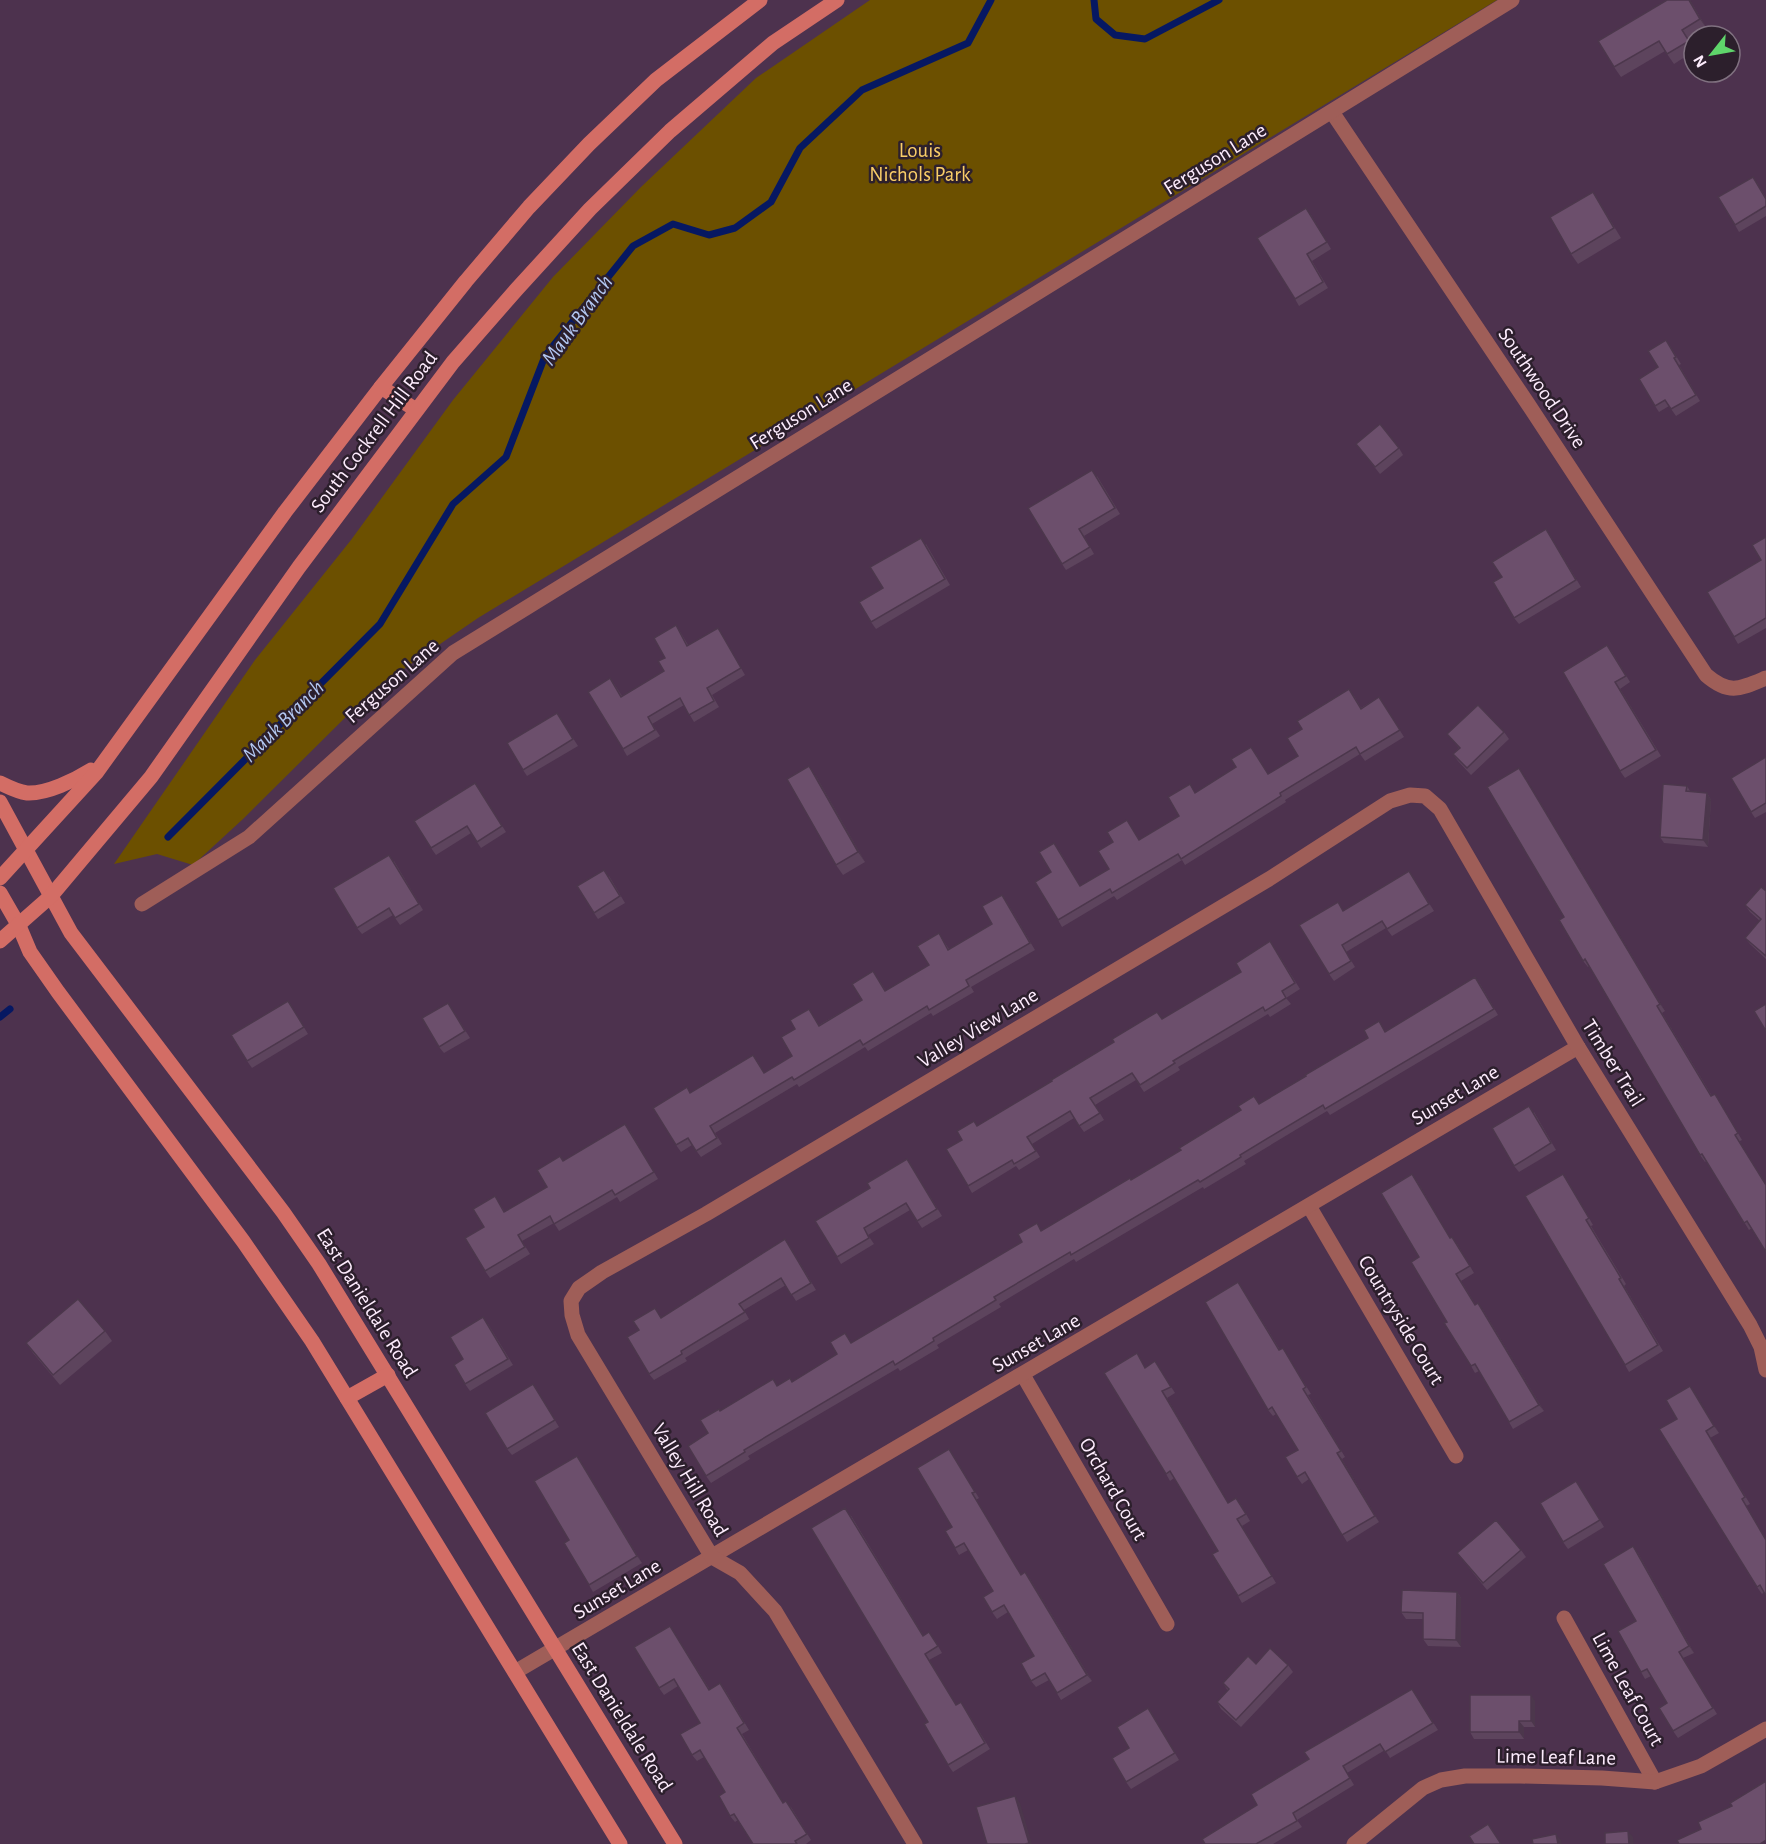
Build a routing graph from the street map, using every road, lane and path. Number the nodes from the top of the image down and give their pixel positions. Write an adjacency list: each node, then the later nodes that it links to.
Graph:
1 (760, 0): 5 (main road, South Cockrell Hill Road)
2 (837, 0): 6 (main road, South Cockrell Hill Road)
3 (1512, 0): 4 (street, Ferguson Lane)
4 (1332, 112): 7 (street, Southwood Drive); 16 (street, Ferguson Lane)
5 (381, 387): 6 (main road); 8 (main road, South Cockrell Hill Road)
6 (416, 410): 15 (main road, South Cockrell Hill Road)
7 (1766, 678)
8 (104, 761): 9 (main road); 12 (main road, South Cockrell Hill Road)
9 (0, 783)
10 (1410, 795): 19 (street, Timber Trail); 21 (street, Valley View Lane)
11 (0, 802): 12 (main road, East Danieldale Road)
12 (26, 850): 13 (main road, South Cockrell Hill Road); 15 (main road, East Danieldale Road)
13 (0, 878)
14 (0, 893): 17 (main road)
15 (51, 896): 17 (main road, South Cockrell Hill Road); 23 (main road, East Danieldale Road)
16 (142, 904)
17 (19, 926): 18 (main road, South Cockrell Hill Road); 25 (main road)
18 (0, 941)
19 (1578, 1047): 20 (street, Sunset Lane); 22 (street, Timber Trail)
20 (1309, 1206): 24 (street, Sunset Lane); 26 (street, Countryside Court)
21 (571, 1301): 27 (street, Valley Hill Road)
22 (1766, 1370)
23 (388, 1375): 25 (main road); 30 (main road, East Danieldale Road)
24 (1023, 1375): 27 (street, Sunset Lane); 29 (street, Orchard Court)
25 (347, 1398): 31 (main road)
26 (1456, 1456)
27 (712, 1557): 30 (street, Sunset Lane); 36 (street, Valley Hill Road)
28 (1564, 1618): 33 (street, Lime Leaf Court)
29 (1167, 1624)
30 (556, 1649): 31 (street, Sunset Lane); 35 (main road, East Danieldale Road)
31 (515, 1672): 34 (main road)
32 (1766, 1729): 33 (street, Lime Leaf Lane)
33 (1655, 1782): 37 (street, Lime Leaf Lane)
34 (620, 1844)
35 (675, 1844)
36 (915, 1844)
37 (1354, 1844)

